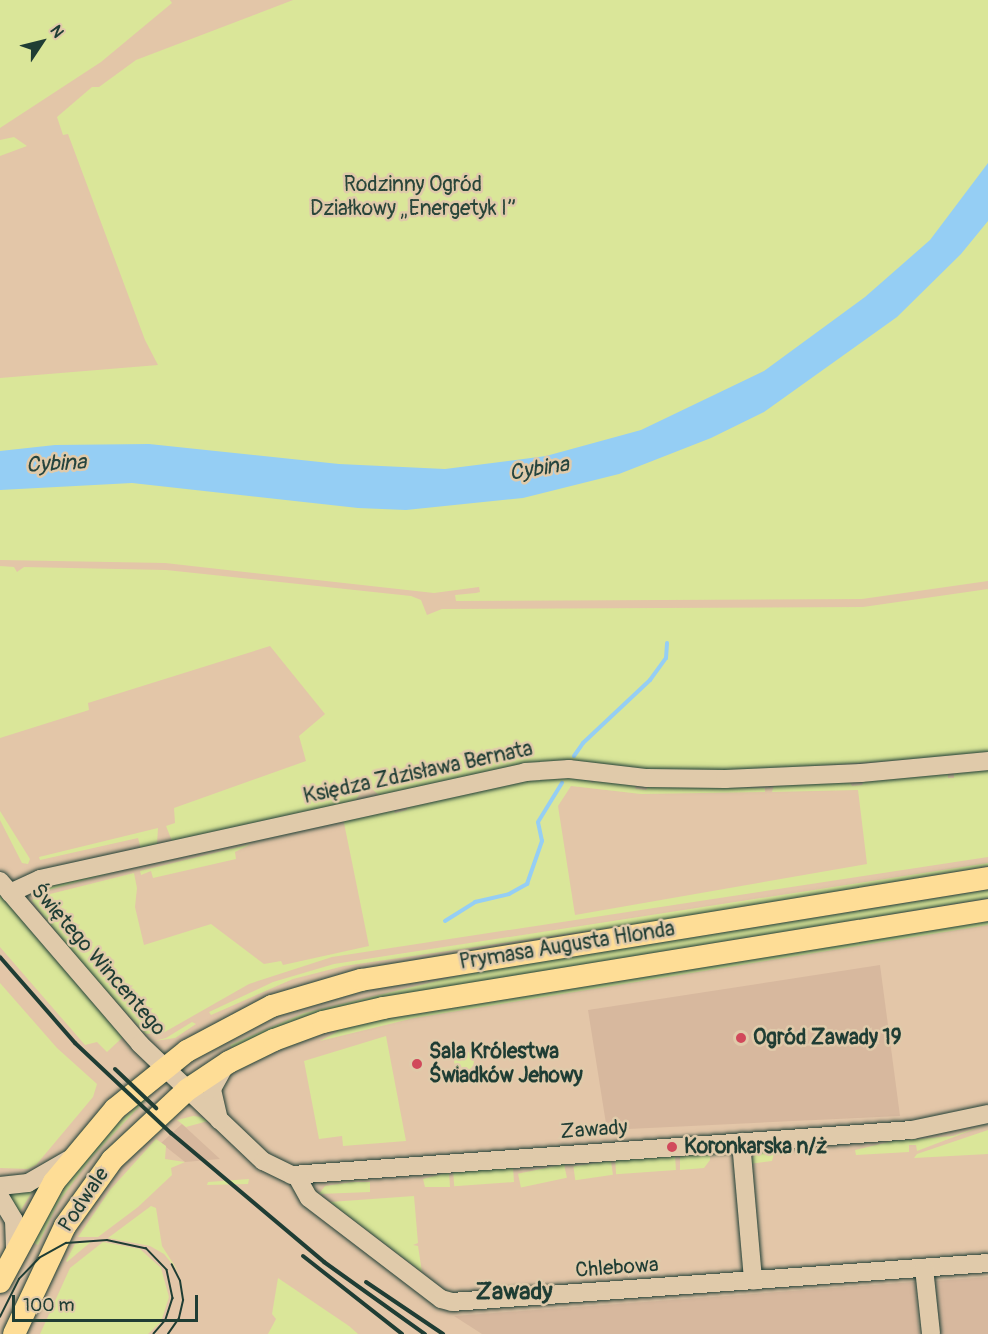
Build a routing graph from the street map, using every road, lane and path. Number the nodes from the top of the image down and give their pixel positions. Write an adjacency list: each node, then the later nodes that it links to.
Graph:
1 (988, 761): 3 (street, Księdza Zdzisława Bernata)
2 (988, 878): 6 (main road, Prymasa Augusta Hlonda)
3 (5, 887): 6 (street, Świętego Wincentego)
4 (988, 909): 5 (main road, Prymasa Augusta Hlonda)
5 (230, 1062): 7 (main road, Prymasa Augusta Hlonda); 9 (street)
6 (163, 1067): 7 (street, Zawady); 11 (main road, Podwale)
7 (187, 1090): 9 (street, Zawady); 20 (main road, Podwale)
8 (988, 1114): 10 (street, Zawady)
9 (219, 1122): 12 (street, Zawady)
10 (741, 1142): 12 (street, Zawady); 18 (street)
11 (72, 1158): 13 (street); 15 (main road, Podwale)
12 (296, 1175): 18 (street, Chlebowa)
13 (0, 1186)
14 (0, 1197): 15 (street)
15 (15, 1252): 19 (main road, Podwale)
16 (988, 1263): 17 (street, Chlebowa)
17 (924, 1268): 18 (street, Chlebowa); 21 (street)
18 (753, 1280)
19 (0, 1282)
20 (14, 1334)
21 (931, 1334)

